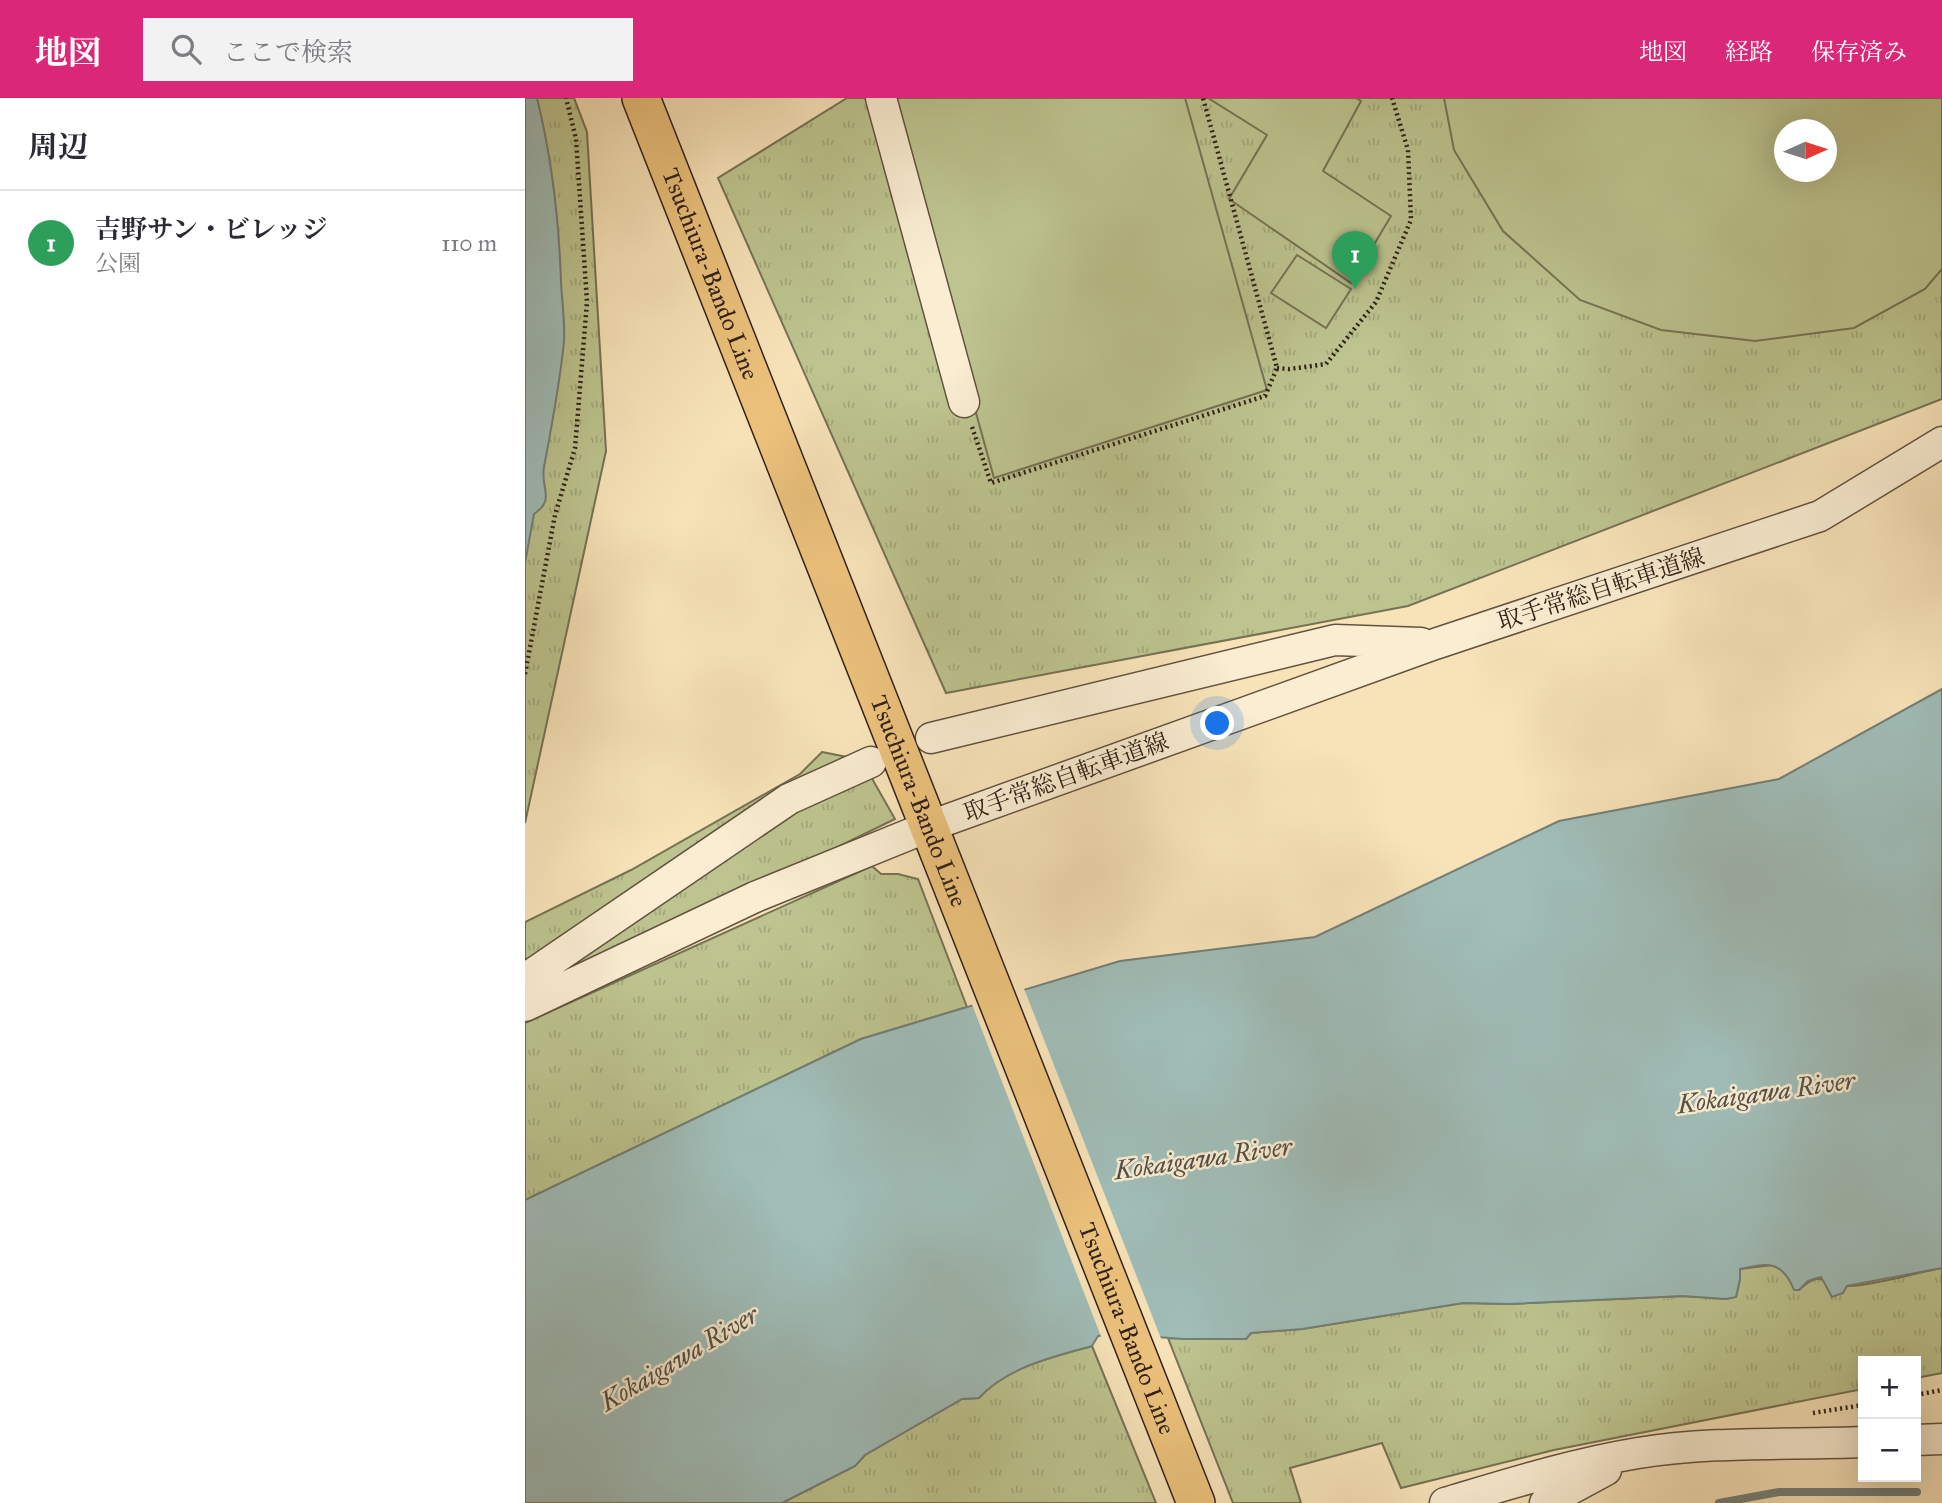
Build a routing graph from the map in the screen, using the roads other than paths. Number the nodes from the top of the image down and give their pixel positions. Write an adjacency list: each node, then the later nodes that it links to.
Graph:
1 (641, 98): 8 (main road, Tsuchiura-Bando Line)
2 (881, 98): 3 (lane)
3 (964, 402)
4 (1942, 442): 5 (lane, 取手常総自転車道線)
5 (1436, 644): 6 (lane); 8 (lane, 取手常総自転車道線)
6 (931, 738)
7 (871, 762): 9 (lane)
8 (932, 832): 10 (lane, 取手常総自転車道線); 15 (main road, Tsuchiura-Bando Line)
9 (525, 979)
10 (525, 1006)
11 (1942, 1439): 12 (lane)
12 (1921, 1440)
13 (1858, 1442): 14 (lane)
14 (1638, 1453): 16 (lane); 17 (lane)
15 (1196, 1503)
16 (1445, 1503)
17 (1545, 1503)

